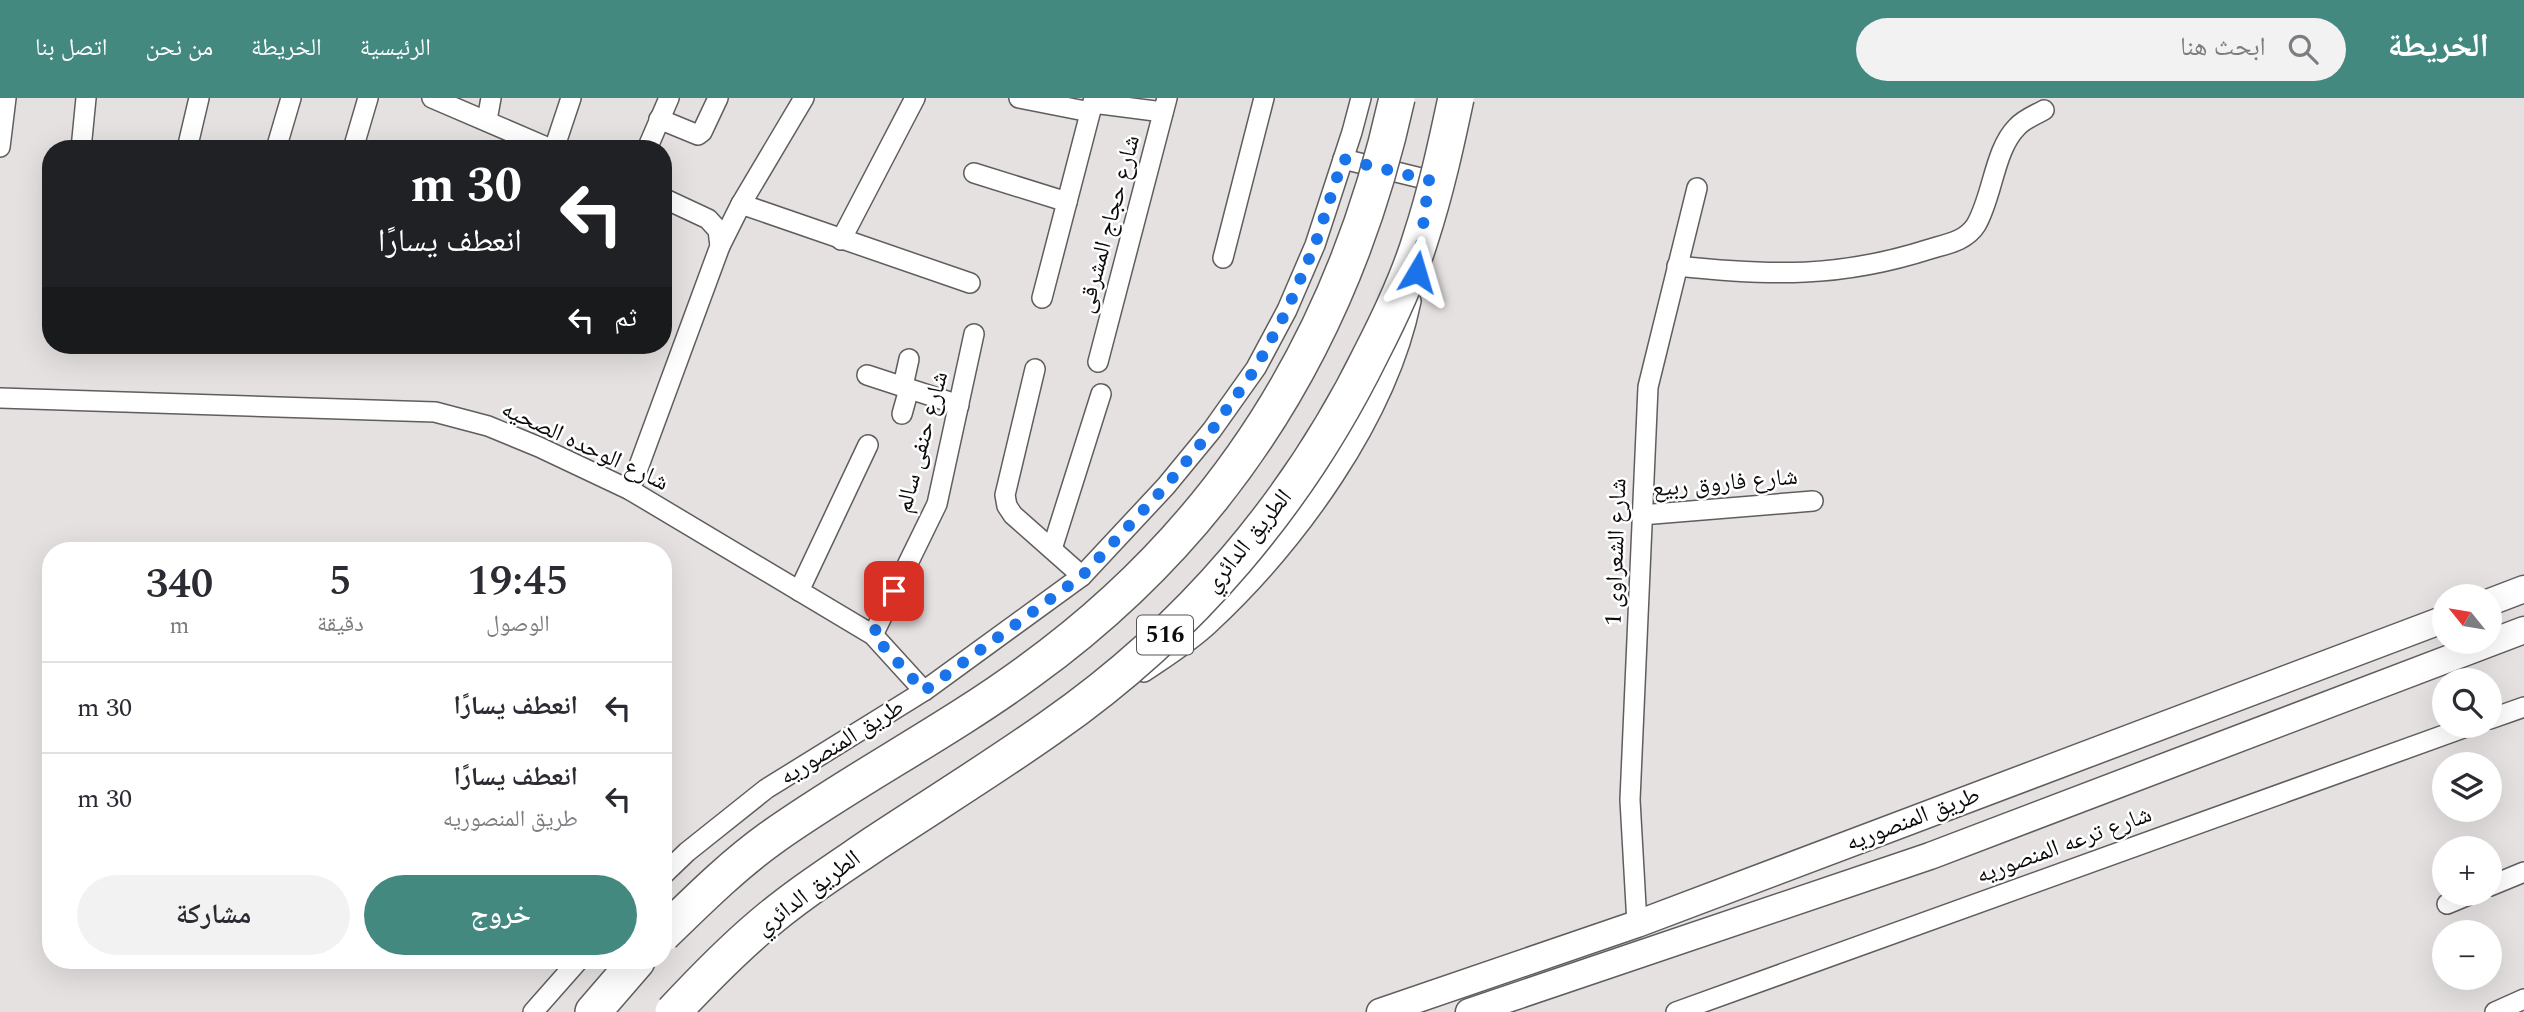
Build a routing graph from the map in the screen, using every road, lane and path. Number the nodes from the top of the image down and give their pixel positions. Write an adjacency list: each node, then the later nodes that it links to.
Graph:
1 (6, 98): 31 (street)
2 (86, 98): 24 (street)
3 (199, 98): 25 (street)
4 (291, 98): 26 (street)
5 (369, 98): 27 (street)
6 (432, 98): 23 (street)
7 (491, 98): 23 (street)
8 (571, 98): 29 (street)
9 (669, 98): 22 (street)
10 (718, 98): 22 (street)
11 (804, 98): 38 (street)
12 (915, 98): 39 (street)
13 (1019, 98): 19 (street)
14 (1264, 98): 41 (street)
15 (1361, 98): 32 (street, طريق المنصوريه)
16 (1397, 98): 77 (highway, 516, bridge)
17 (1442, 98): 34 (street)
18 (1456, 98): 84 (highway, الطريق الدائري / 516, bridge)
19 (1092, 104): 20 (street); 37 (street)
20 (1165, 105): 47 (street, شارع حجاج المشرقى)
21 (2044, 110): 42 (street)
22 (659, 119): 30 (street)
23 (487, 120): 28 (street)
24 (82, 140)
25 (189, 140)
26 (279, 140)
27 (356, 140)
28 (522, 140)
29 (555, 140)
30 (651, 140)
31 (0, 147)
32 (1343, 159): 34 (street); 60 (street, طريق المنصوريه)
33 (974, 173): 37 (street)
34 (1429, 180): 84 (street)
35 (1697, 188): 42 (street, شارع الشعراوى 1)
36 (672, 202): 40 (street)
37 (1067, 202): 44 (street)
38 (741, 204): 39 (street); 40 (street)
39 (841, 240): 43 (street)
40 (720, 246): 56 (street)
41 (1223, 258)
42 (1677, 266): 58 (street, شارع الشعراوى 1)
43 (971, 283)
44 (1042, 298)
45 (974, 334): 53 (street, شارع حنفى سالم)
46 (909, 359): 50 (street)
47 (1098, 362)
48 (1035, 369): 59 (street)
49 (867, 375): 50 (street)
50 (906, 388): 53 (street); 54 (street)
51 (1101, 394): 59 (street)
52 (0, 398): 56 (street, شارع الوحده الصحيه)
53 (959, 405): 66 (street, شارع حنفى سالم)
54 (902, 414)
55 (868, 445): 62 (street)
56 (630, 490): 62 (street, شارع الوحده الصحيه)
57 (1813, 501): 58 (street, شارع فاروق ربيع)
58 (1642, 515): 76 (street, شارع الشعراوى 1)
59 (1052, 549): 60 (street)
60 (1082, 576): 69 (street, طريق المنصوريه)
61 (2524, 589): 63 (main road)
62 (799, 591): 66 (street, شارع الوحده الصحيه)
63 (2502, 597)
64 (2432, 624): 67 (main road, طريق المنصوريه)
65 (2524, 630): 68 (main road, طريق المنصوريه)
66 (873, 635): 69 (street, شارع الوحده الصحيه)
67 (2373, 647): 68 (main road); 76 (main road, طريق المنصوريه)
68 (2387, 683): 78 (main road, طريق المنصوريه)
69 (924, 691): 73 (street, طريق المنصوريه)
70 (2524, 707): 71 (street)
71 (2502, 715)
72 (2436, 738): 88 (street, شارع ترعه المنصوريه)
73 (672, 866)
74 (2524, 872): 75 (street)
75 (2502, 881)
76 (1637, 924): 85 (main road, طريق المنصوريه)
77 (672, 925)
78 (1606, 967): 86 (main road, طريق المنصوريه); 87 (main road)
79 (571, 969): 82 (street)
80 (630, 969): 83 (highway)
81 (2524, 999): 89 (street)
82 (533, 1012)
83 (593, 1012)
84 (673, 1012)
85 (1380, 1012)
86 (1469, 1012)
87 (1526, 1012)
88 (1676, 1012)
89 (2495, 1012)

